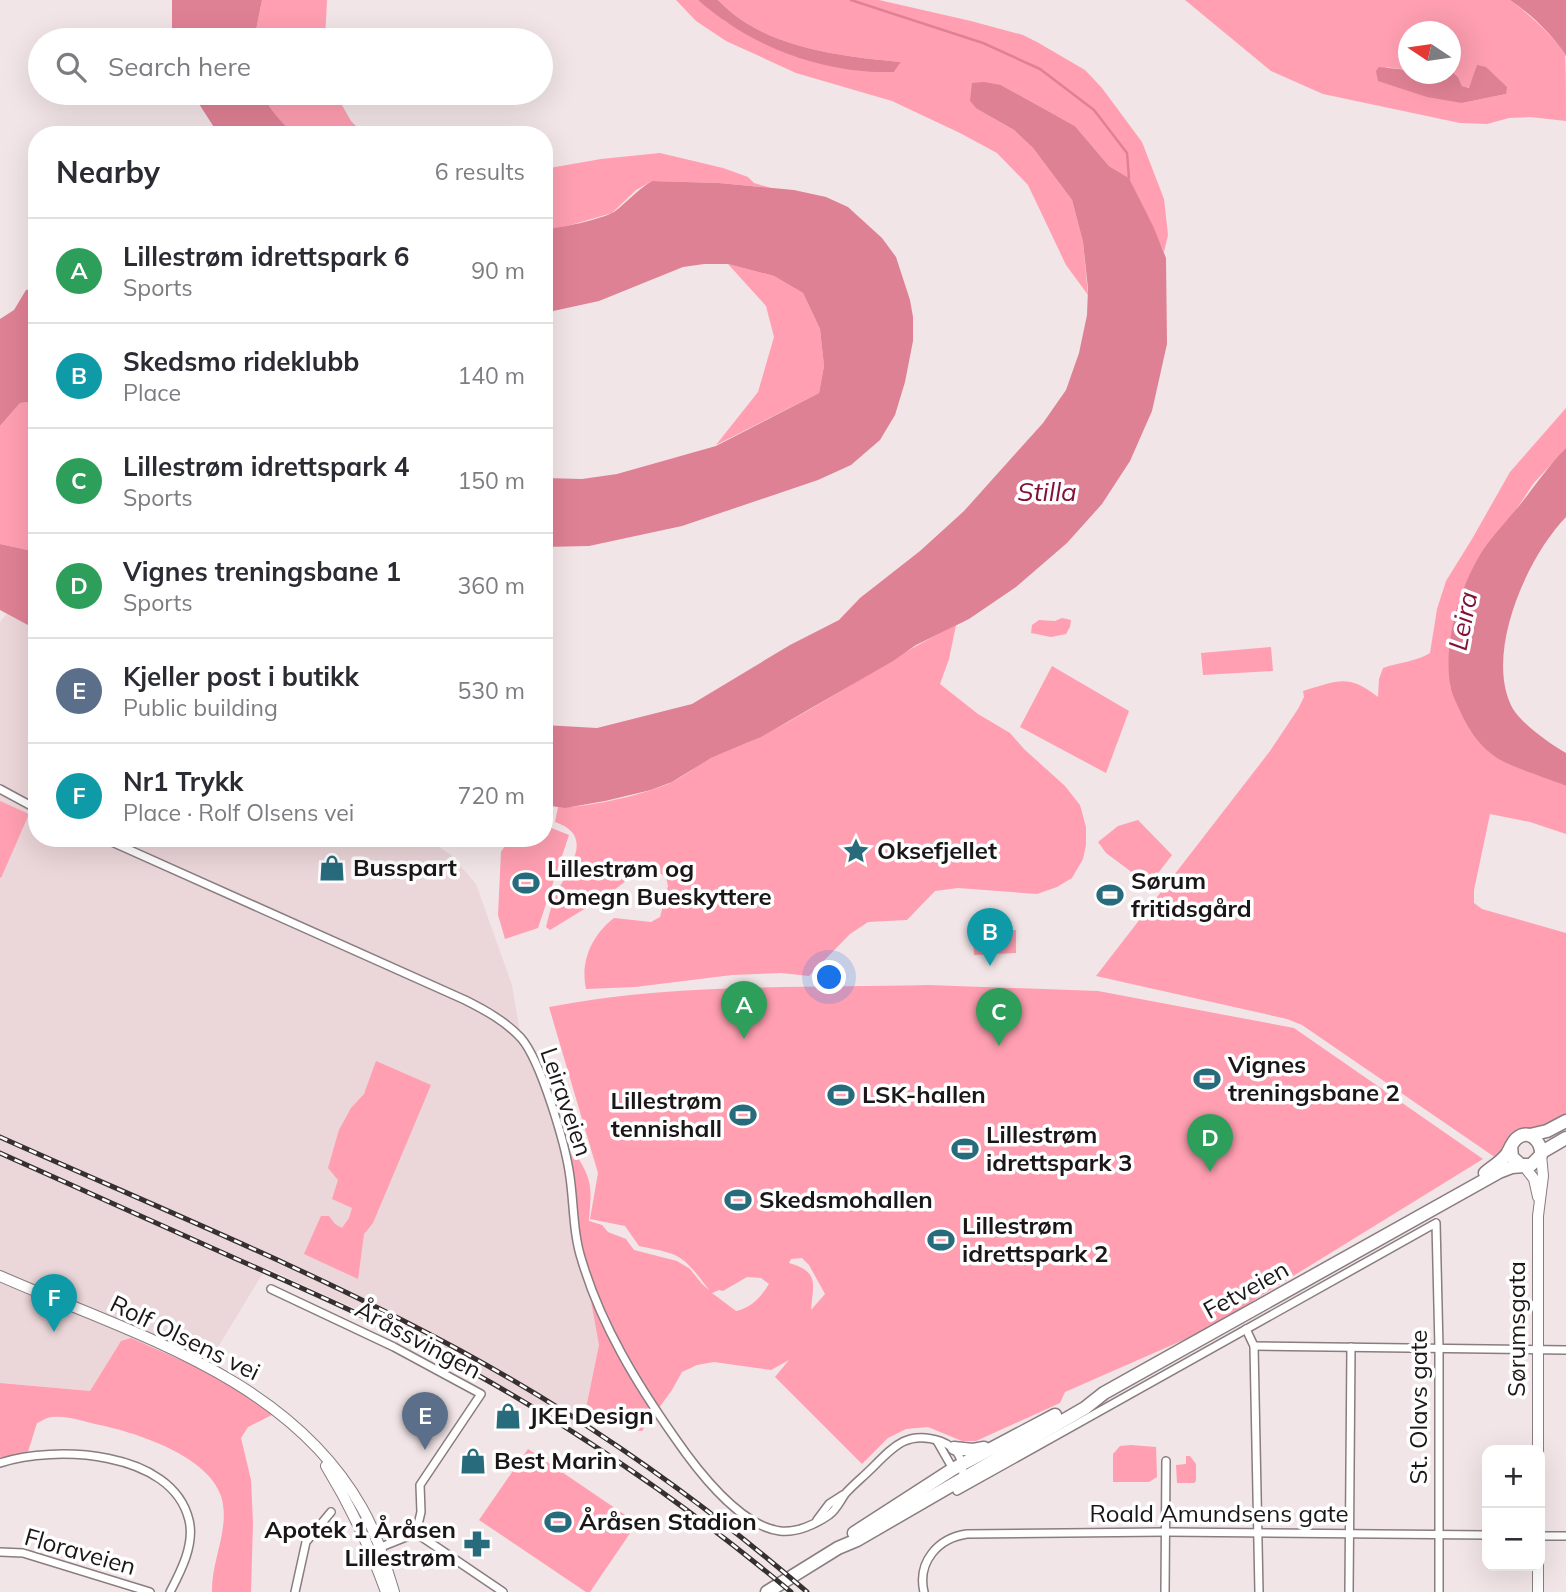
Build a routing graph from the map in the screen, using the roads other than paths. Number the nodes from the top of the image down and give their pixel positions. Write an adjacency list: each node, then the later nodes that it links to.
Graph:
1 (0, 789): 2 (street)
2 (28, 804)
3 (123, 847): 21 (street, Leiraveien)
4 (1566, 1121): 5 (highway)
5 (1530, 1135): 7 (highway); 8 (highway)
6 (1566, 1138): 8 (highway)
7 (1511, 1146): 9 (highway); 11 (highway, Fetveien)
8 (1541, 1154): 9 (highway); 10 (main road, Sørumsgata)
9 (1524, 1166): 10 (main road, Sørumsgata); 11 (highway, Fetveien)
10 (1539, 1208): 18 (main road, Sørumsgata)
11 (1407, 1224): 20 (highway, Fetveien)
12 (0, 1276): 38 (main road, Rolf Olsens vei)
13 (271, 1289): 31 (street, Åråssvingen)
14 (1246, 1329): 15 (street); 17 (street, St. Olavs gate); 28 (street)
15 (1254, 1346): 16 (street); 32 (street)
16 (1351, 1347): 17 (street); 33 (street)
17 (1438, 1348): 18 (street); 34 (street, St. Olavs gate)
18 (1541, 1349): 19 (street); 23 (main road, Sørumsgata)
19 (1566, 1350)
20 (1104, 1393): 22 (highway, Fetveien); 27 (highway, Fetveien)
21 (936, 1440): 24 (street, Leiraveien); 27 (street)
22 (998, 1445): 24 (highway); 27 (highway, Fetveien)
23 (1538, 1445)
24 (954, 1448): 27 (street)
25 (1166, 1461): 30 (street)
26 (0, 1463): 42 (street)
27 (960, 1470): 47 (highway, Fetveien)
28 (957, 1491)
29 (331, 1512): 43 (street)
30 (1166, 1532): 32 (street, Roald Amundsens gate); 48 (street, Roald Amundsens gate); 49 (street)
31 (416, 1533): 38 (street); 46 (street)
32 (1258, 1533): 33 (street, Roald Amundsens gate); 50 (street)
33 (1351, 1534): 34 (street, Roald Amundsens gate); 51 (street)
34 (1438, 1534): 35 (street, Roald Amundsens gate); 52 (street, St. Olavs gate)
35 (1482, 1535)
36 (1545, 1536): 37 (street)
37 (1566, 1536)
38 (376, 1549): 44 (main road, Rolf Olsens vei); 45 (main road, Rolf Olsens vei)
39 (0, 1552): 41 (street, Floraveien)
40 (1538, 1571): 53 (main road)
41 (150, 1592)
42 (170, 1592)
43 (295, 1592)
44 (386, 1592)
45 (394, 1592)
46 (503, 1592)
47 (767, 1592)
48 (924, 1592)
49 (1165, 1592)
50 (1259, 1592)
51 (1349, 1592)
52 (1439, 1592)
53 (1538, 1592)

